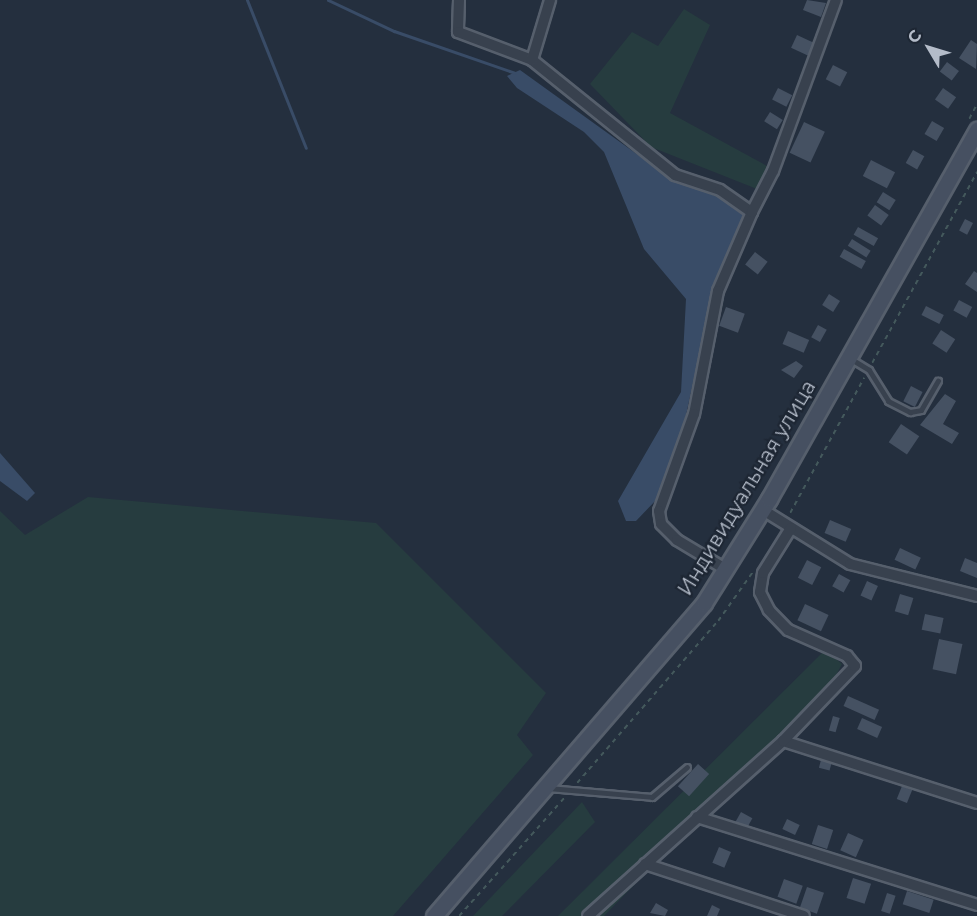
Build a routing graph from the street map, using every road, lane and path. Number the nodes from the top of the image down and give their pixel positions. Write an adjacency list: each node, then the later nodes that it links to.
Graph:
1 (459, 0): 4 (street)
2 (550, 0): 4 (street)
3 (836, 0): 7 (street)
4 (532, 60): 7 (street)
5 (977, 130): 8 (main road, Индивидуальная улица)
6 (977, 172): 9 (path)
7 (752, 212): 14 (street)
8 (850, 358): 9 (lane); 11 (main road, Индивидуальная улица)
9 (868, 370): 10 (lane); 12 (path)
10 (938, 381)
11 (763, 510): 12 (street); 14 (main road, Индивидуальная улица)
12 (787, 526): 15 (street); 16 (street)
13 (757, 567): 19 (path)
14 (727, 570): 18 (main road, Индивидуальная улица)
15 (977, 596)
16 (783, 741): 20 (street); 21 (street)
17 (687, 767): 19 (lane)
18 (546, 788): 19 (lane); 24 (main road, Индивидуальная улица)
19 (571, 790): 25 (path)
20 (977, 803)
21 (697, 817): 22 (street); 23 (street)
22 (645, 864): 26 (street); 27 (street)
23 (977, 905)
24 (434, 916)
25 (459, 916)
26 (588, 916)
27 (804, 916)

